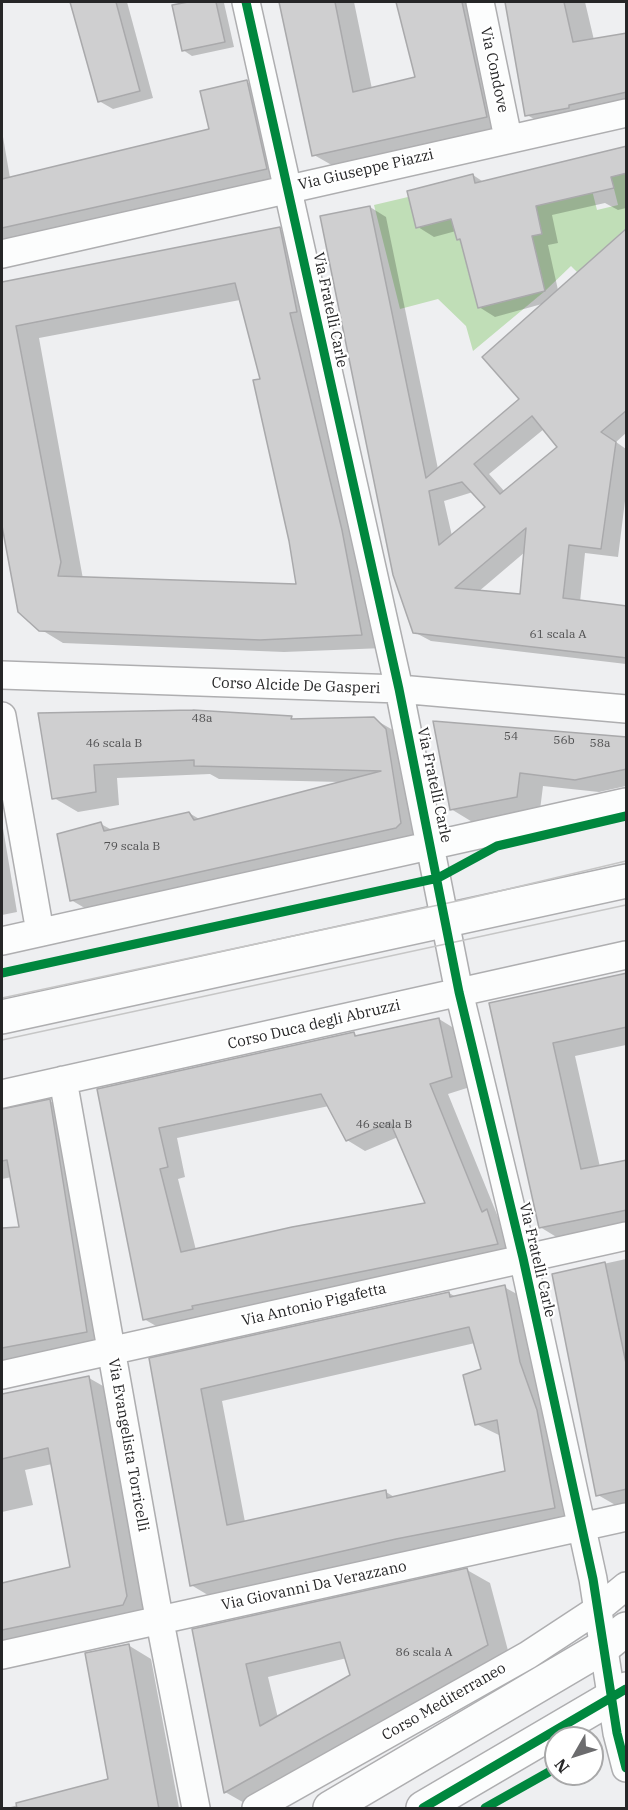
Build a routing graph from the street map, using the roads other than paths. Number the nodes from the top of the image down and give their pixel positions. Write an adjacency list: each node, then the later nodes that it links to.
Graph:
1 (246, 2): 5 (street, Via Fratelli Carle)
2 (480, 2): 4 (street, Via Condove)
3 (627, 113): 4 (street, Via Giuseppe Piazzi)
4 (508, 138): 5 (street, Via Giuseppe Piazzi)
5 (288, 188): 6 (street, Via Giuseppe Piazzi); 8 (street, Via Fratelli Carle)
6 (2, 254)
7 (2, 675): 8 (street, Corso Alcide De Gasperi)
8 (399, 689): 9 (street, Corso Alcide De Gasperi); 12 (street, Via Fratelli Carle)
9 (627, 709)
10 (2, 716): 15 (street)
11 (627, 802): 12 (street)
12 (431, 845): 14 (street, Via Fratelli Carle); 15 (street)
13 (627, 881): 14 (main road)
14 (446, 922): 18 (street, Via Fratelli Carle); 19 (main road)
15 (40, 932): 16 (street)
16 (2, 941)
17 (627, 955): 18 (street, Corso Duca degli Abruzzi)
18 (459, 992): 20 (street, Corso Duca degli Abruzzi); 23 (street, Via Fratelli Carle)
19 (2, 1017)
20 (63, 1080): 21 (street, Corso Duca degli Abruzzi); 24 (street, Via Evangelista Torricelli)
21 (2, 1094)
22 (627, 1236): 23 (street, Via Antonio Pigafetta)
23 (523, 1258): 24 (street, Via Antonio Pigafetta); 27 (street, Via Fratelli Carle)
24 (111, 1351): 25 (street, Via Antonio Pigafetta); 30 (street, Via Evangelista Torricelli)
25 (2, 1375)
26 (627, 1517): 27 (street, Via Giovanni Da Verazzano)
27 (580, 1528): 29 (street, Via Fratelli Carle); 30 (street, Via Giovanni Da Verazzano)
28 (627, 1586): 29 (street, Corso Mediterraneo)
29 (598, 1609): 31 (street, Via Fratelli Carle); 36 (street, Corso Mediterraneo)
30 (160, 1619): 32 (street, Via Giovanni Da Verazzano); 35 (street, Via Evangelista Torricelli)
31 (616, 1638): 33 (street, Via Fratelli Carle); 37 (main road)
32 (2, 1655)
33 (619, 1695): 34 (street, Via Fratelli Carle); 38 (main road)
34 (627, 1768)
35 (196, 1809)
36 (256, 1809)
37 (330, 1809)
38 (423, 1809)

